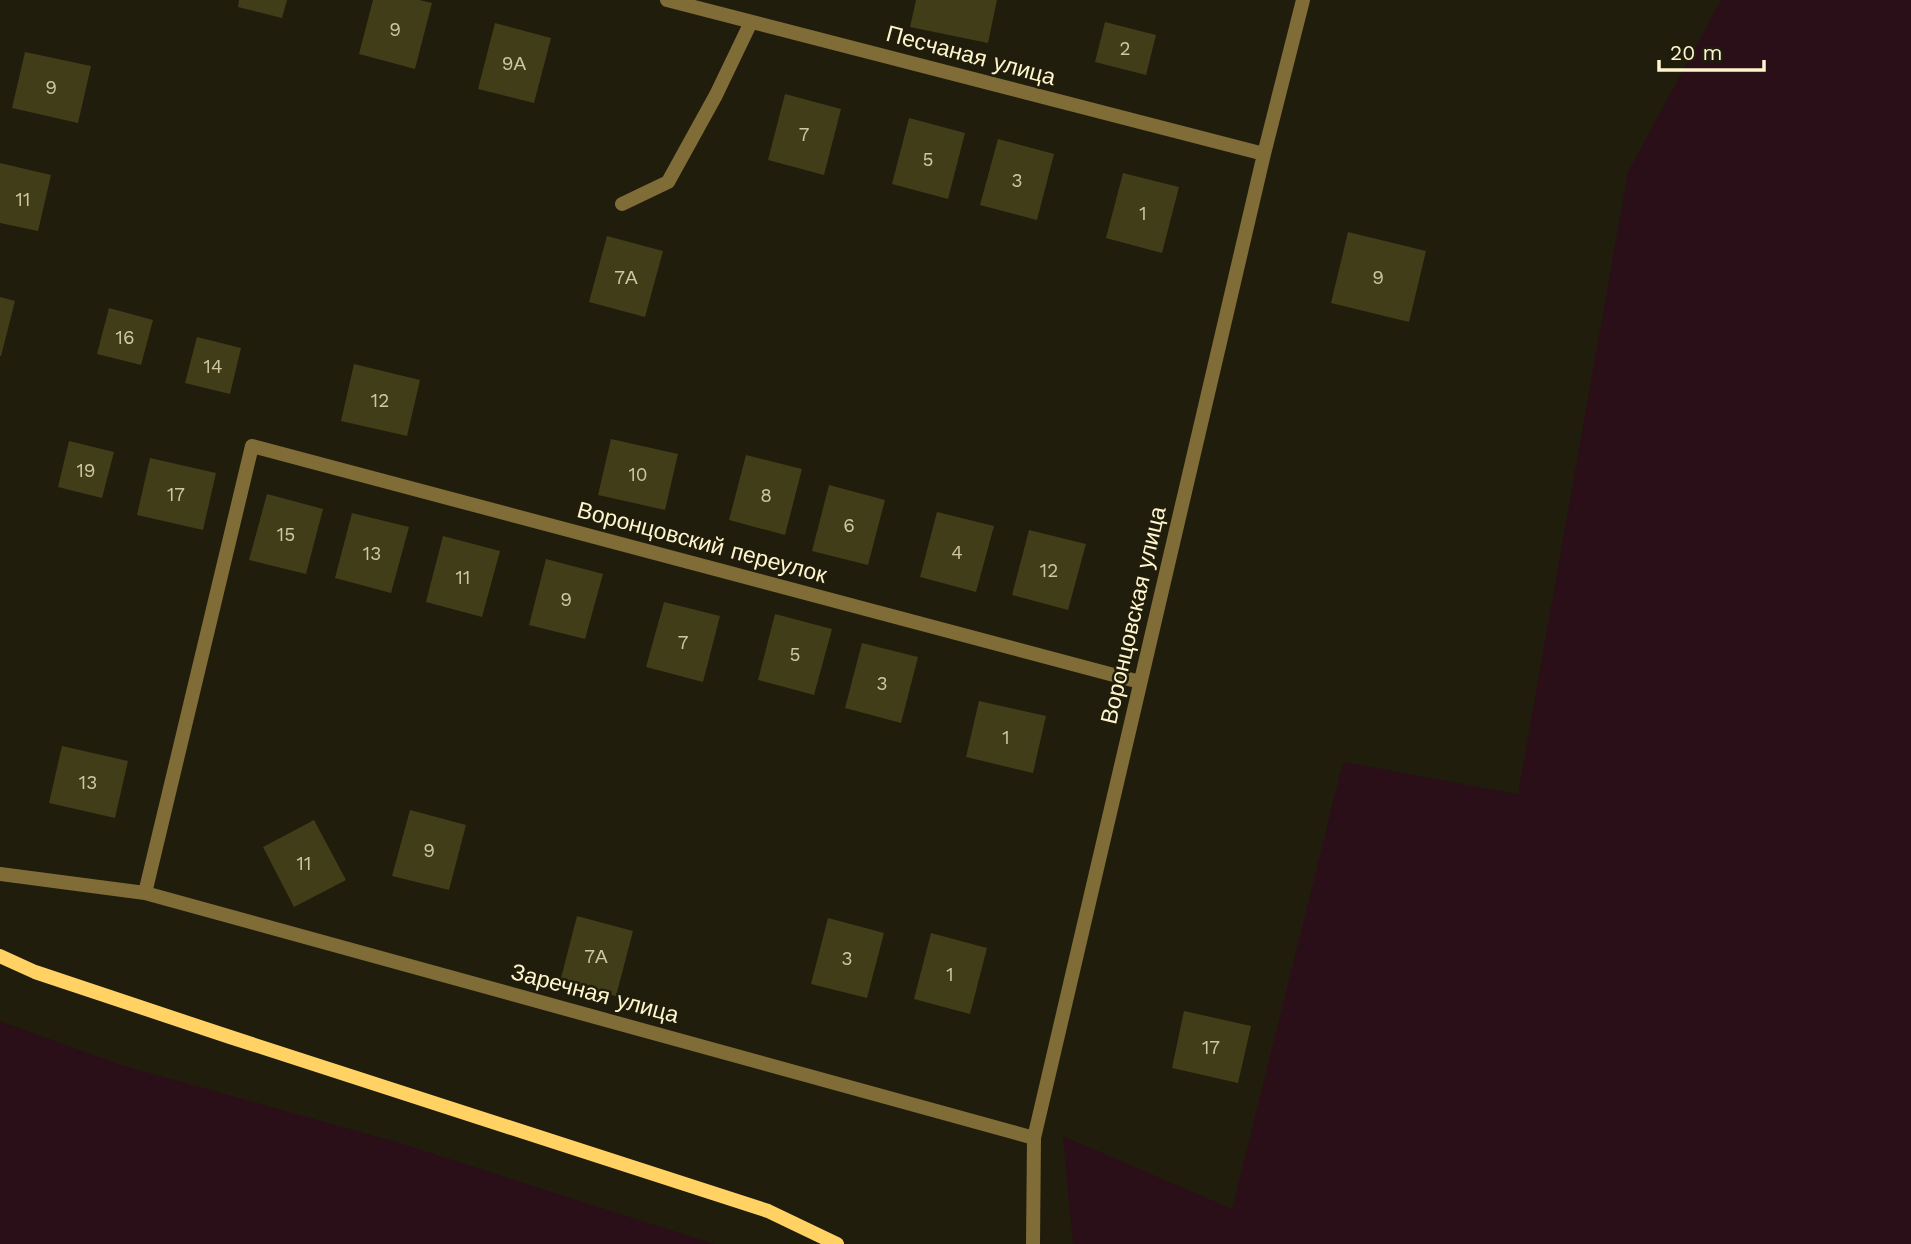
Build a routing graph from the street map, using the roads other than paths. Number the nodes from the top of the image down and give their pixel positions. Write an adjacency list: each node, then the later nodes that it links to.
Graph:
1 (667, 0): 3 (street, Песчаная улица)
2 (1303, 0): 4 (street, Воронцовская улица)
3 (751, 22): 4 (street, Песчаная улица); 5 (street)
4 (1264, 154): 6 (street, Воронцовская улица)
5 (622, 204)
6 (1140, 682): 8 (street, Воронцовский переулок); 10 (street, Воронцовская улица)
7 (0, 874): 8 (street, Заречная улица)
8 (145, 893): 10 (street, Заречная улица)
9 (0, 956): 11 (main road)
10 (1034, 1138): 12 (street, Воронцовская улица)
11 (837, 1244)
12 (1033, 1244)

